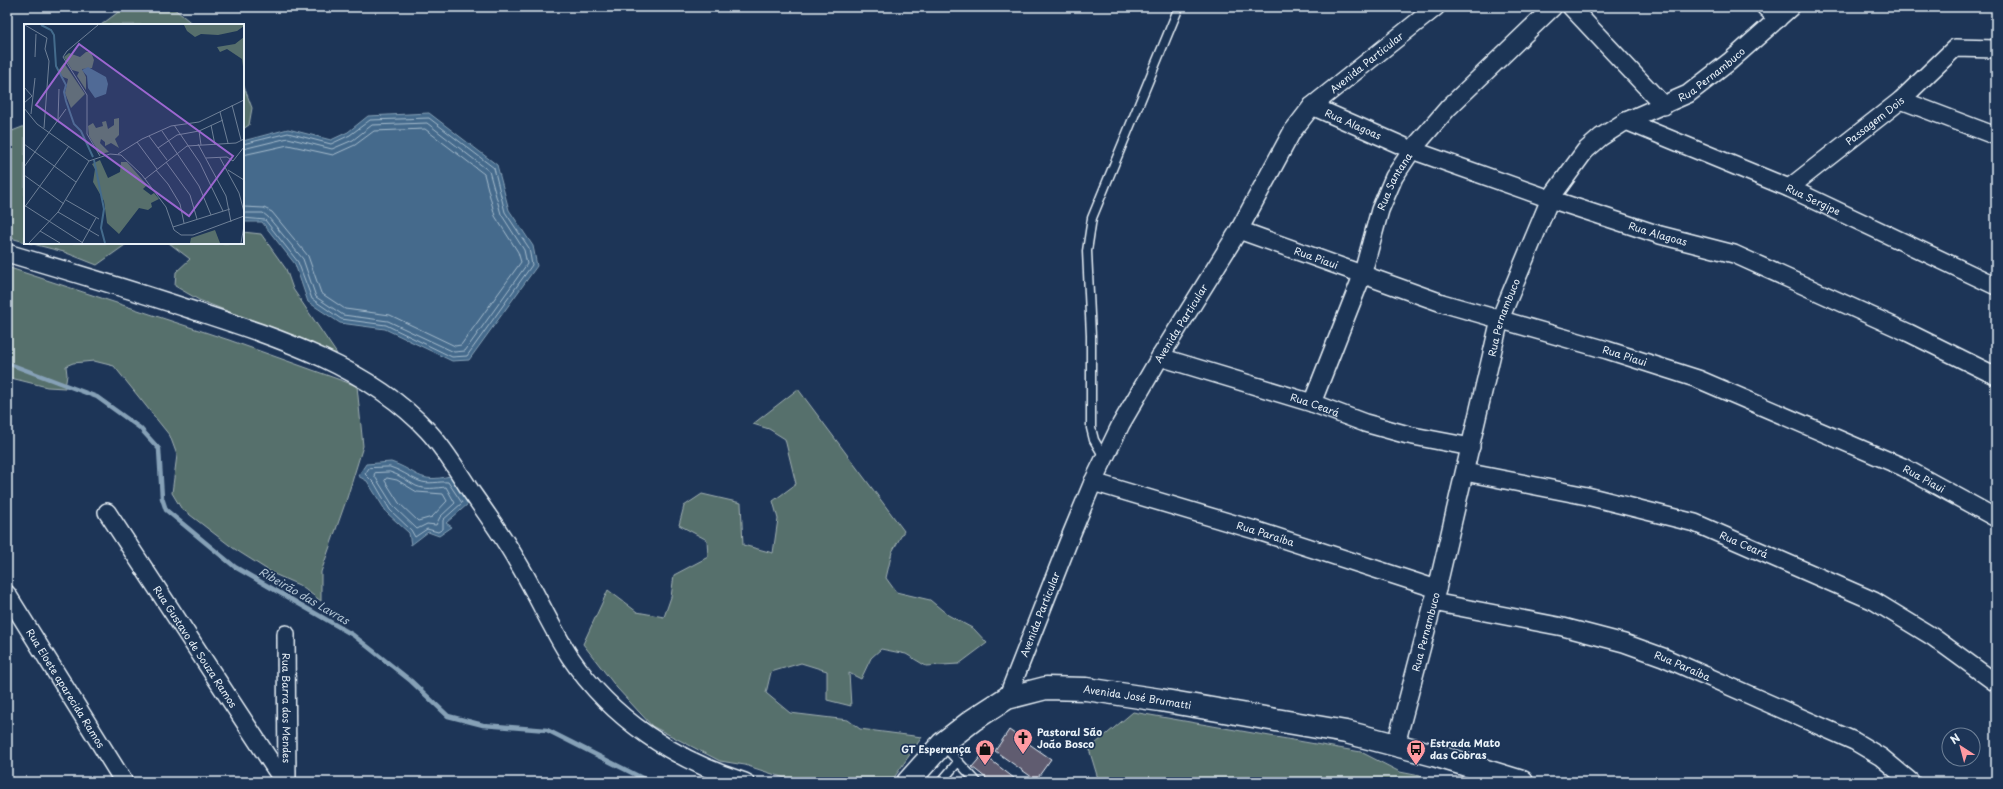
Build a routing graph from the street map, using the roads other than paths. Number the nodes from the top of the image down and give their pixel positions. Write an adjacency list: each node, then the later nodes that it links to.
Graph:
1 (1179, 7): 26 (lane)
2 (1436, 7): 10 (street, Avenida Particular)
3 (1554, 7): 14 (street, Rua Santana)
4 (1571, 7): 11 (street)
5 (1765, 7): 7 (street)
6 (1791, 7): 7 (street, Rua Pernambuco)
7 (1778, 19): 11 (street, Rua Pernambuco)
8 (1996, 49): 9 (street, Passagem Dois)
9 (1901, 100): 13 (street); 15 (street, Passagem Dois)
10 (1312, 106): 14 (street, Rua Alagoas); 17 (street, Avenida Particular)
11 (1664, 106): 12 (street, Rua Pernambuco)
12 (1626, 121): 15 (street, Rua Sergipe); 16 (street, Rua Pernambuco)
13 (1996, 136)
14 (1412, 150): 16 (street, Rua Alagoas); 19 (street, Rua Santana)
15 (1789, 188): 20 (street, Rua Sergipe)
16 (1550, 199): 21 (street, Rua Pernambuco); 23 (street, Rua Alagoas)
17 (1239, 230): 19 (street, Rua Piaui); 22 (street, Avenida Particular)
18 (7, 253): 41 (street)
19 (1362, 276): 21 (street, Rua Piaui); 24 (street, Rua Santana)
20 (1996, 286)
21 (1500, 319): 25 (street, Rua Pernambuco); 30 (street, Rua Piaui)
22 (1160, 357): 24 (street, Rua Ceará); 26 (street, Avenida Particular)
23 (1996, 376)
24 (1312, 403): 25 (street, Rua Ceará)
25 (1471, 447): 27 (street, Rua Pernambuco)
26 (1104, 458): 28 (street, Avenida Particular)
27 (1465, 472): 32 (street, Rua Pernambuco); 34 (street, Rua Ceará)
28 (1093, 482): 32 (street, Rua Paraíba); 35 (street, Avenida Particular)
29 (107, 512): 40 (street, Rua Gustavo de Souza Ramos)
30 (1996, 518)
31 (7, 594): 39 (street, Rua Eloete aparecida Ramos)
32 (1435, 595): 37 (street, Rua Pernambuco); 46 (street, Rua Paraíba)
33 (286, 634): 40 (street, Rua Barra dos Mendes)
34 (1996, 683)
35 (1007, 698): 36 (main road, Avenida José Brumatti); 37 (main road, Avenida José Brumatti)
36 (942, 744): 38 (lane); 42 (main road, Avenida José Brumatti)
37 (1396, 744): 45 (main road)
38 (958, 762): 43 (lane); 44 (lane)
39 (124, 782)
40 (286, 782)
41 (745, 782)
42 (908, 782)
43 (941, 782)
44 (977, 782)
45 (1522, 782)
46 (1911, 782)

